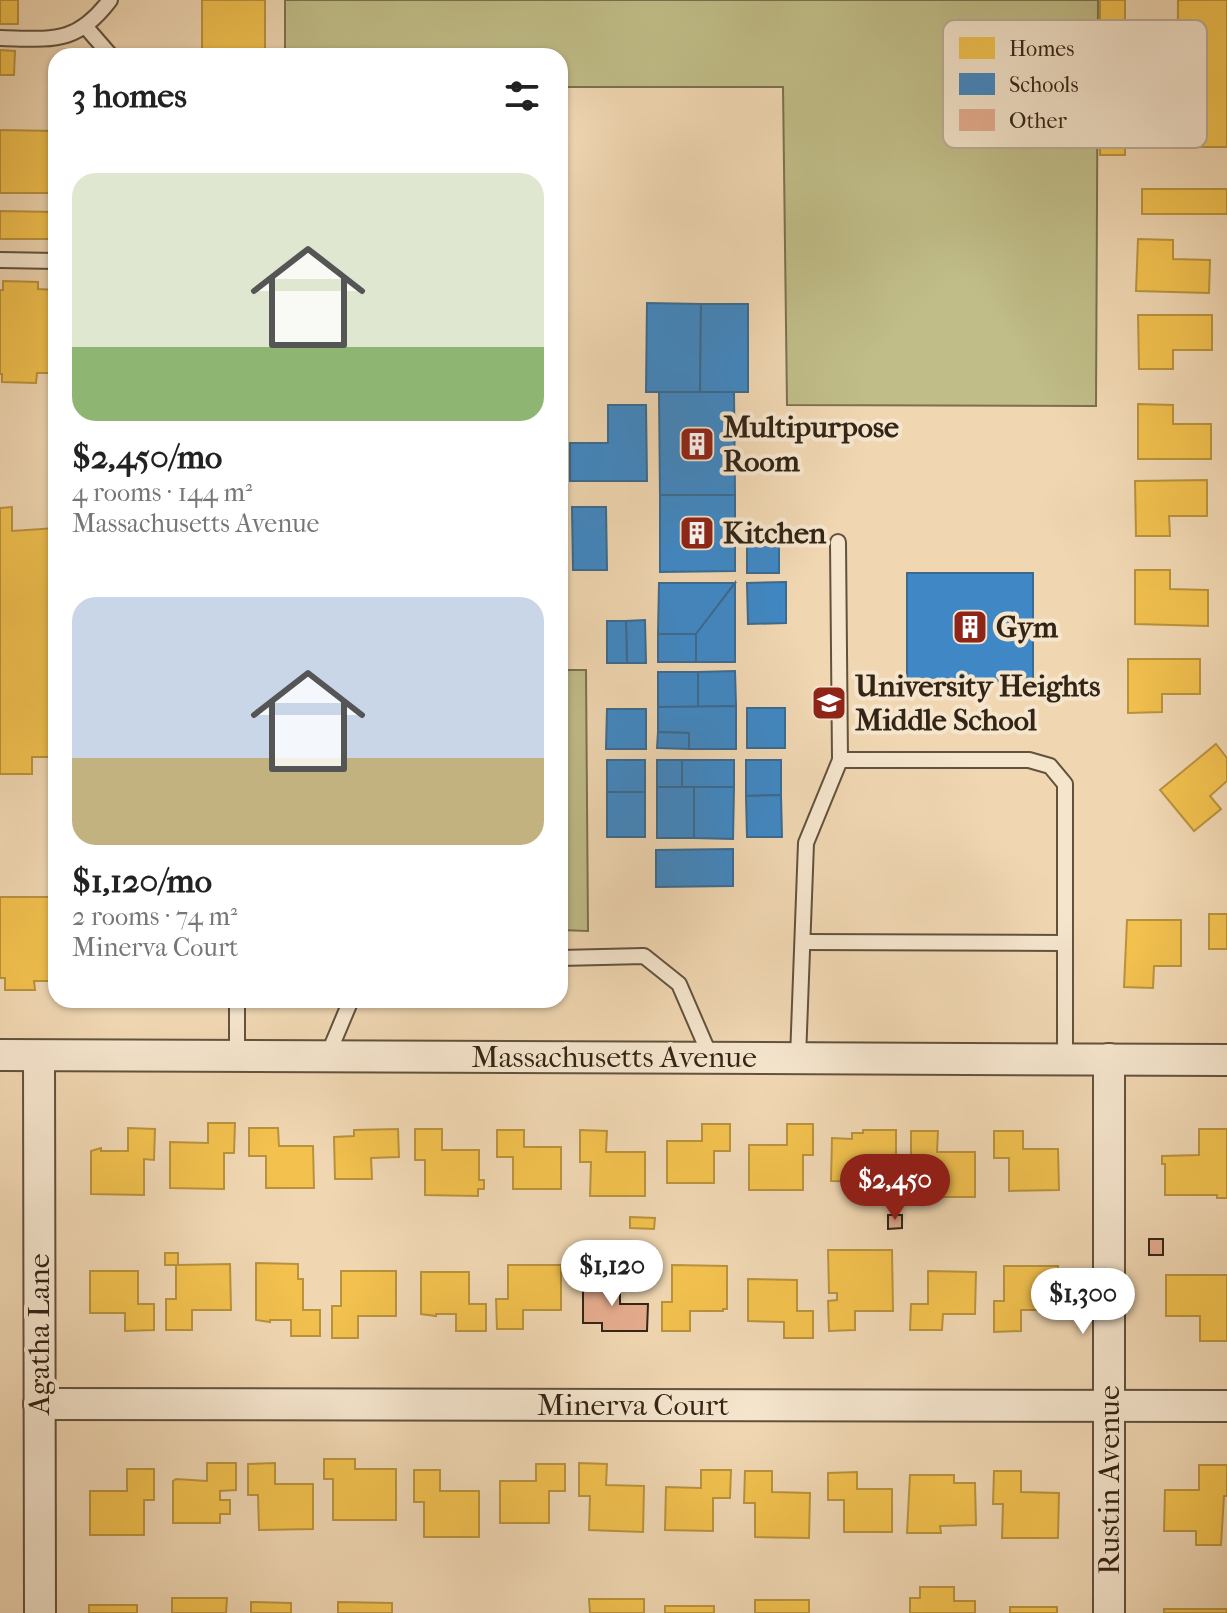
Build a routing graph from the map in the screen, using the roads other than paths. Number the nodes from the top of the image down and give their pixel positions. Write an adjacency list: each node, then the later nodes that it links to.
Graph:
1 (110, 0): 2 (lane)
2 (85, 26): 3 (lane); 4 (lane)
3 (0, 38)
4 (104, 48)
5 (0, 260): 6 (lane)
6 (48, 261)
7 (838, 542): 8 (lane)
8 (840, 760): 9 (lane); 10 (lane)
9 (803, 942): 10 (lane); 19 (lane)
10 (1065, 943): 20 (lane)
11 (568, 958): 18 (lane)
12 (237, 1008): 16 (lane)
13 (348, 1008): 17 (lane)
14 (0, 1055): 15 (street, Massachusetts Avenue)
15 (39, 1056): 16 (street, Massachusetts Avenue); 23 (street, Agatha Lane)
16 (237, 1056): 17 (street, Massachusetts Avenue)
17 (327, 1057): 18 (street, Massachusetts Avenue)
18 (711, 1058): 19 (street, Massachusetts Avenue)
19 (798, 1058): 20 (street, Massachusetts Avenue)
20 (1065, 1059): 21 (street, Massachusetts Avenue)
21 (1109, 1059): 22 (street, Massachusetts Avenue); 24 (street, Rustin Avenue)
22 (1227, 1060)
23 (39, 1404): 24 (street, Minerva Court); 26 (street, Agatha Lane)
24 (1110, 1406): 25 (street, Minerva Court); 27 (street, Rustin Avenue)
25 (1227, 1406)
26 (40, 1613)
27 (1109, 1613)

